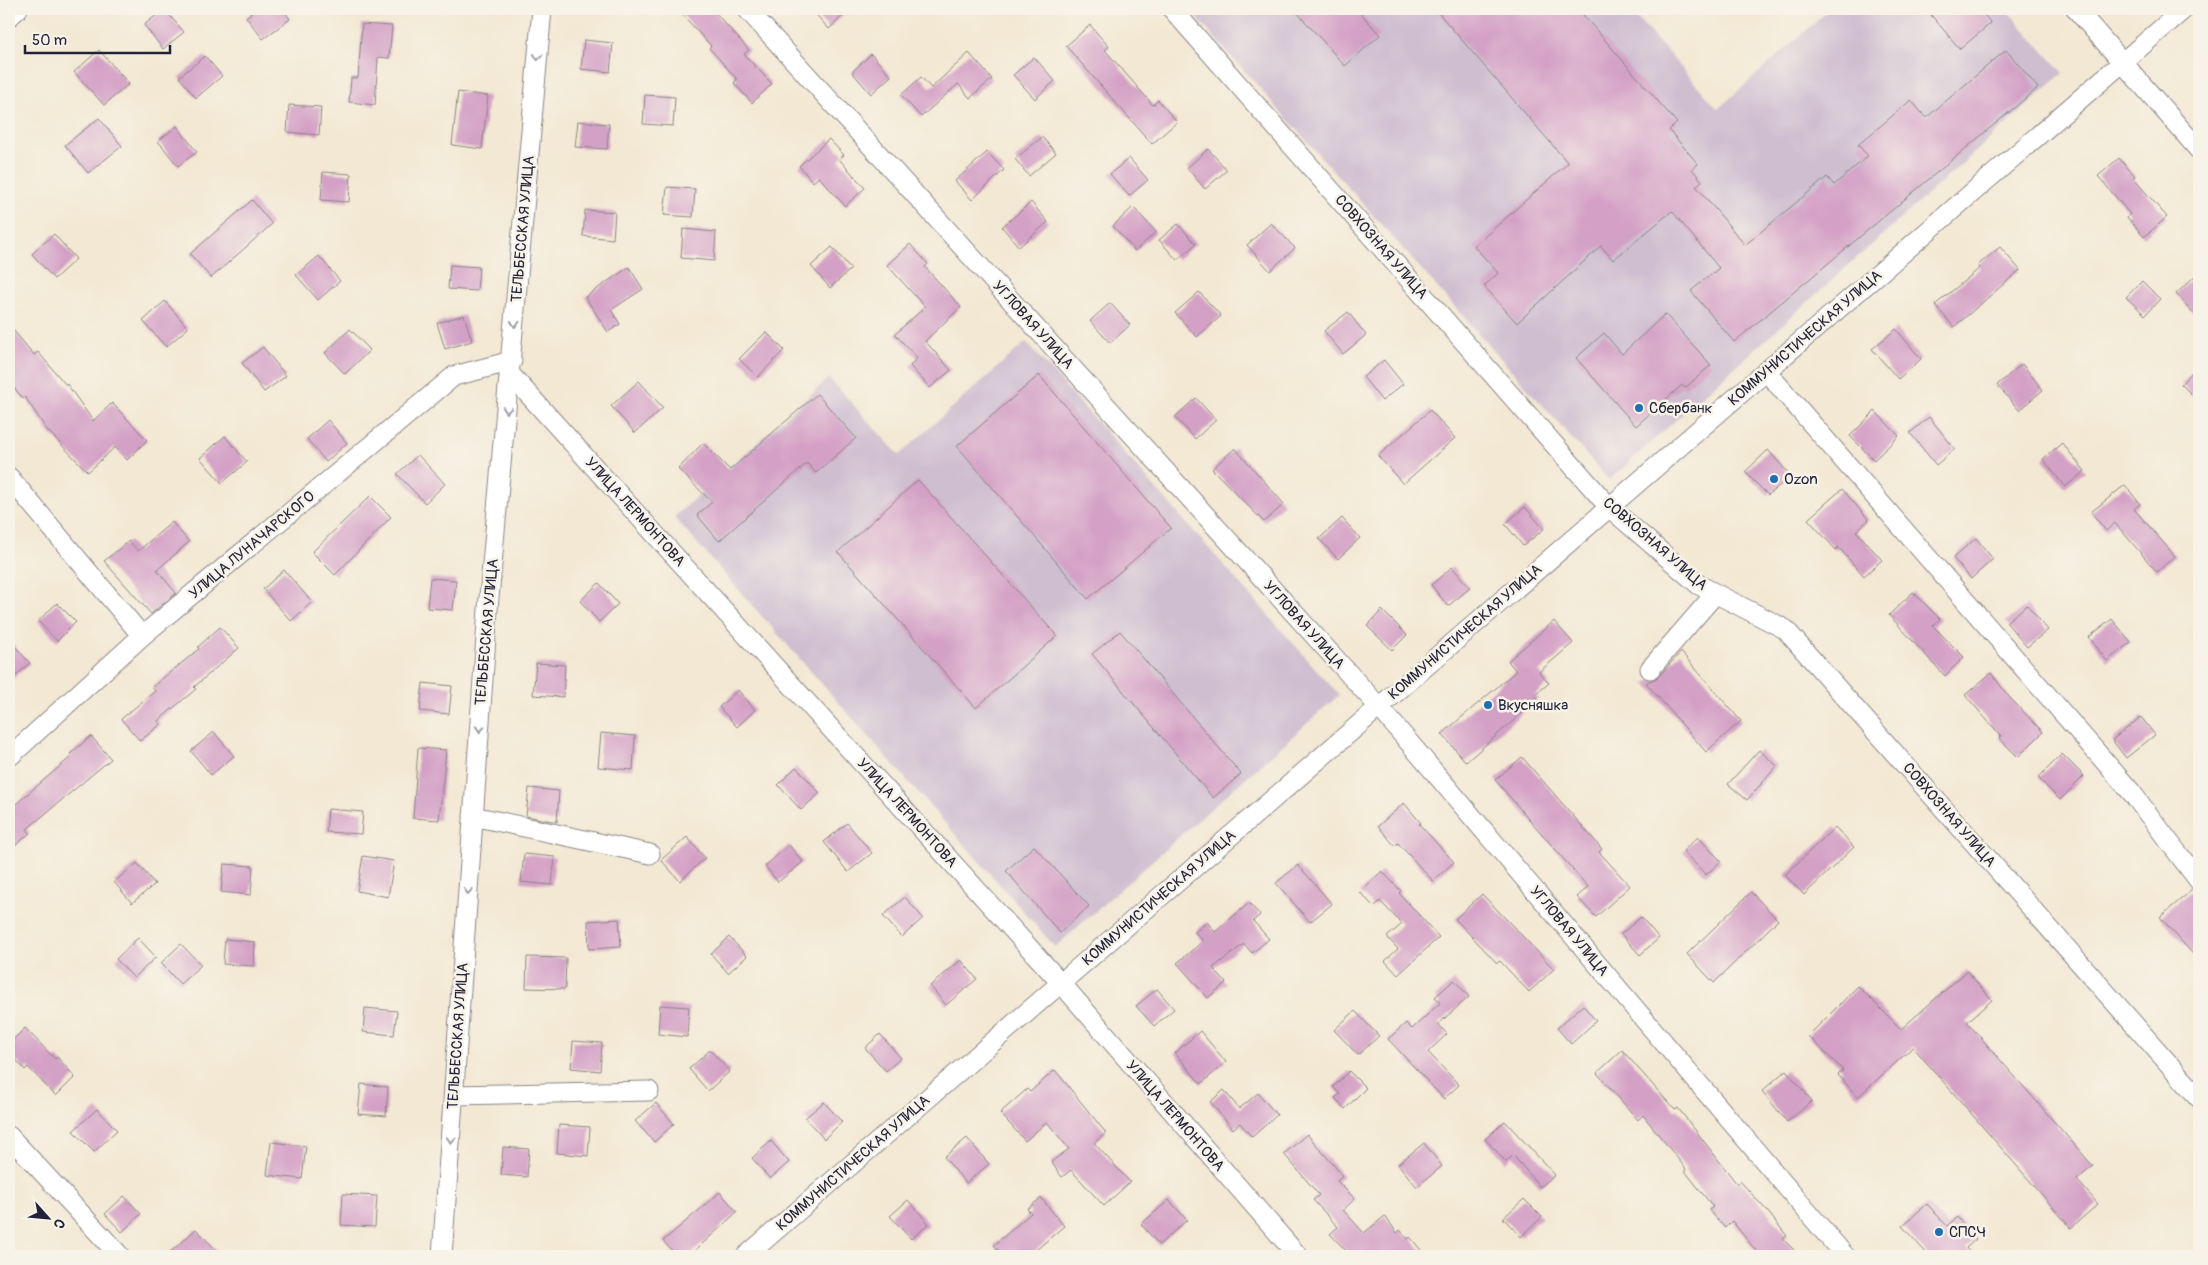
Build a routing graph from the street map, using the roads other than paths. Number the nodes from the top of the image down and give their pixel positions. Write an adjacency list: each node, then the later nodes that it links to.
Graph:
1 (18, 9): 7 (street)
2 (542, 9): 10 (street, ТЕЛЬБЕССКАЯ УЛИЦА, one-way to 10)
3 (747, 9): 17 (street, УГЛОВАЯ УЛИЦА)
4 (1172, 9): 13 (street, СОВХОЗНАЯ УЛИЦА)
5 (2076, 9): 8 (street)
6 (2184, 9): 8 (street, КОММУНИСТИЧЕСКАЯ УЛИЦА)
7 (9, 16)
8 (2122, 62): 9 (street); 11 (street, КОММУНИСТИЧЕСКАЯ УЛИЦА)
9 (2199, 150)
10 (511, 368): 15 (street, УЛИЦА ЛУНАЧАРСКОГО); 19 (street, ТЕЛЬБЕССКАЯ УЛИЦА, one-way to 19); 22 (street, УЛИЦА ЛЕРМОНТОВА)
11 (1766, 371): 13 (street, КОММУНИСТИЧЕСКАЯ УЛИЦА); 21 (street)
12 (9, 477): 15 (street)
13 (1609, 507): 14 (street, СОВХОЗНАЯ УЛИЦА); 17 (street, КОММУНИСТИЧЕСКАЯ УЛИЦА)
14 (1715, 594): 16 (street); 25 (street, СОВХОЗНАЯ УЛИЦА)
15 (142, 636): 18 (street, УЛИЦА ЛУНАЧАРСКОГО)
16 (1650, 668)
17 (1379, 707): 22 (street, КОММУНИСТИЧЕСКАЯ УЛИЦА); 31 (street, УГЛОВАЯ УЛИЦА)
18 (9, 757)
19 (474, 816): 20 (street); 24 (street, ТЕЛЬБЕССКАЯ УЛИЦА, one-way to 24)
20 (650, 854)
21 (2199, 881)
22 (1061, 984): 29 (street, КОММУНИСТИЧЕСКАЯ УЛИЦА); 30 (street, УЛИЦА ЛЕРМОНТОВА)
23 (649, 1092): 24 (street)
24 (454, 1095): 28 (street, ТЕЛЬБЕССКАЯ УЛИЦА, one-way to 28)
25 (2199, 1098)
26 (9, 1136): 27 (street)
27 (120, 1256)
28 (442, 1256)
29 (746, 1256)
30 (1298, 1256)
31 (1845, 1256)

